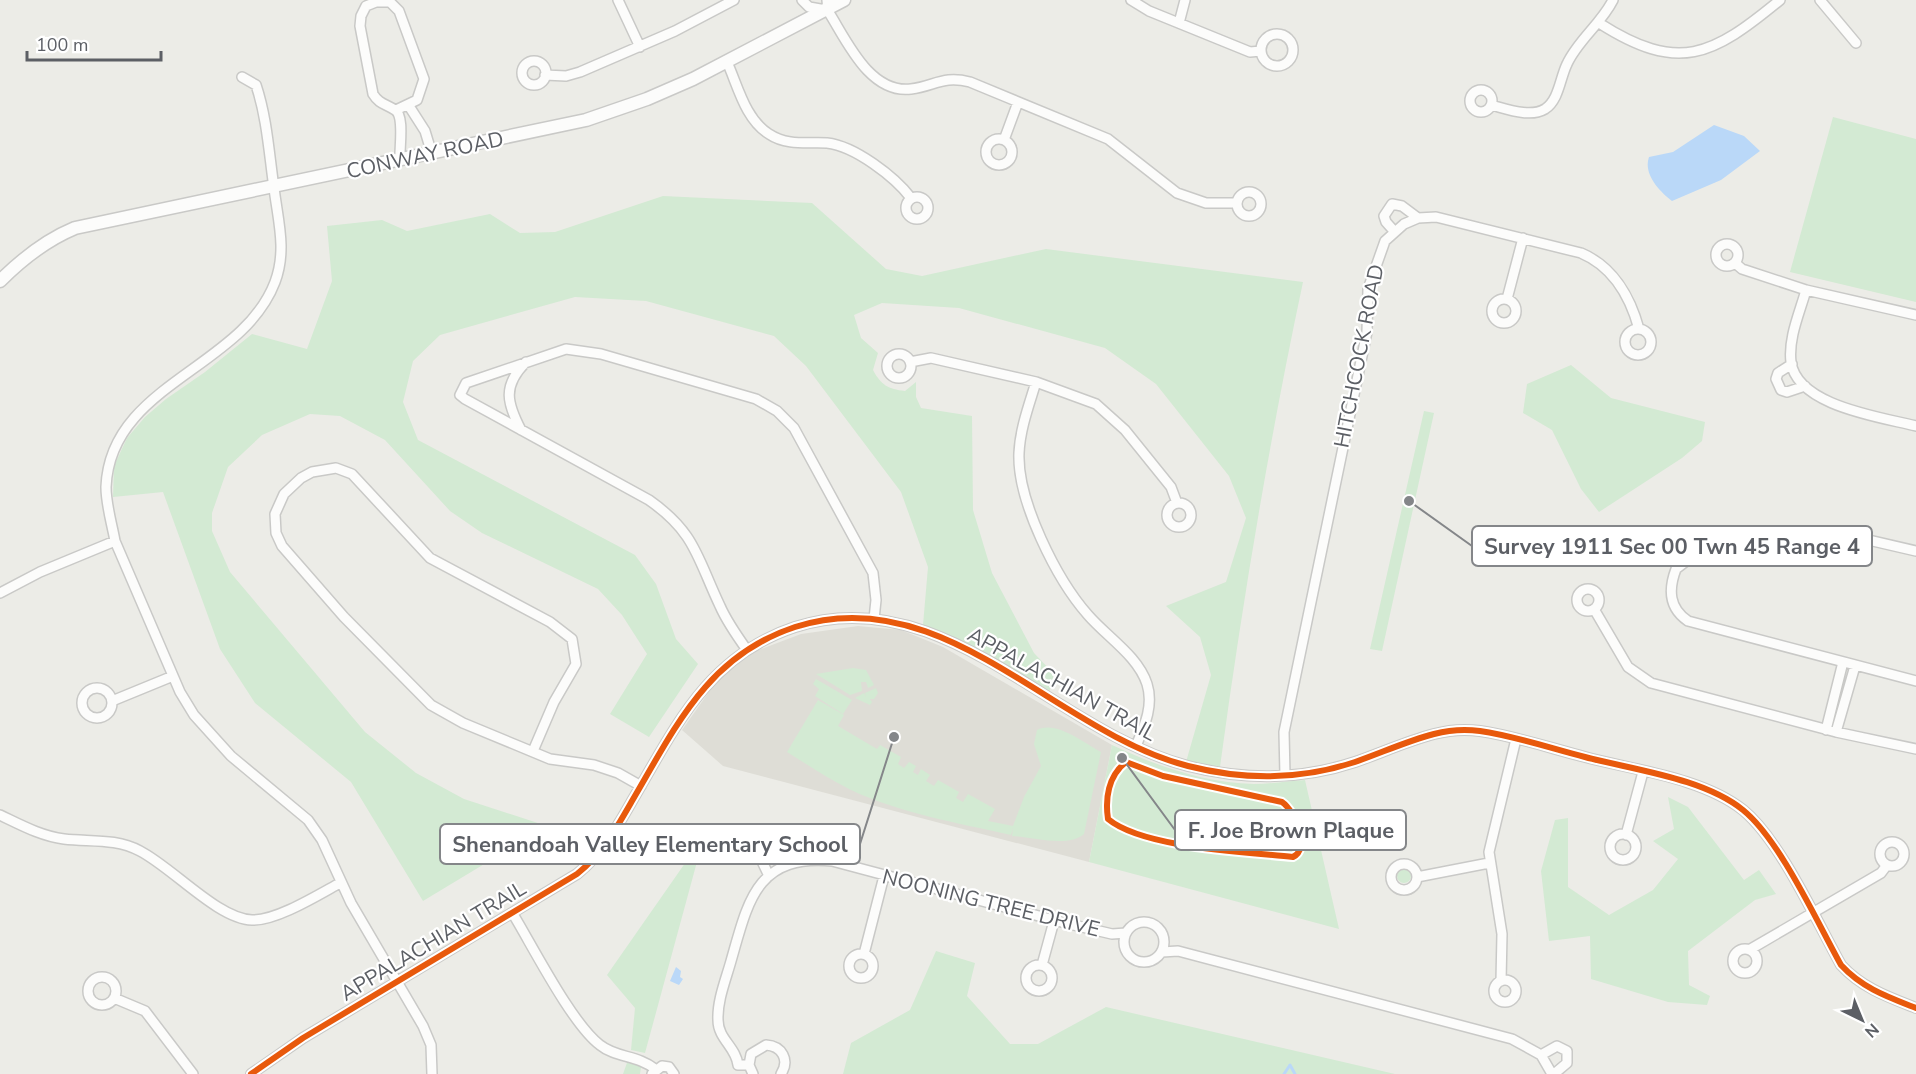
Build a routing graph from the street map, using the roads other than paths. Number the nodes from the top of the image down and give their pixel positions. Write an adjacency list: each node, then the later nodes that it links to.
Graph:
1 (618, 0): 14 (street)
2 (734, 0): 14 (street)
3 (802, 0): 10 (street)
4 (844, 0): 10 (street, CONWAY ROAD)
5 (1131, 0): 11 (street)
6 (1185, 0): 11 (street)
7 (1613, 0): 12 (street)
8 (1780, 0): 12 (street)
9 (1820, 0): 13 (street)
10 (827, 5): 16 (street, CONWAY ROAD); 19 (street)
11 (1179, 23): 15 (street)
12 (1599, 23): 20 (street)
13 (1856, 43)
14 (640, 46): 17 (street)
15 (1261, 51)
16 (727, 62): 26 (street, CONWAY ROAD); 29 (street)
17 (545, 75)
18 (242, 77): 28 (street)
19 (1018, 102): 25 (street); 30 (street)
20 (1491, 105)
21 (409, 106): 22 (street); 22 (street); 23 (street)
22 (396, 110): 24 (street)
23 (418, 123): 24 (street); 26 (street)
24 (401, 129): 27 (street)
25 (1004, 140)
26 (432, 154): 27 (street, CONWAY ROAD)
27 (400, 160): 28 (street, CONWAY ROAD)
28 (274, 188): 35 (street, CONWAY ROAD); 48 (street)
29 (911, 198)
30 (1237, 203)
31 (1418, 218): 32 (street); 32 (street); 33 (street)
32 (1394, 231): 65 (street, HITCHCOCK ROAD)
33 (1523, 238): 37 (street); 39 (street)
34 (1736, 263): 36 (street)
35 (0, 280)
36 (1806, 290): 38 (street); 42 (street)
37 (1507, 299)
38 (1916, 315)
39 (1639, 329)
40 (527, 360): 46 (street); 46 (street); 52 (street)
41 (910, 362): 43 (street)
42 (1792, 364): 44 (street); 44 (street)
43 (1036, 382): 47 (street); 61 (street)
44 (1805, 386): 45 (street)
45 (1916, 426)
46 (522, 431): 53 (street)
47 (1177, 503)
48 (115, 541): 50 (street); 56 (street)
49 (1916, 550): 54 (street)
50 (0, 593)
51 (1594, 609): 59 (street)
52 (874, 619): 53 (street, APPALACHIAN TRAIL); 61 (street, APPALACHIAN TRAIL)
53 (747, 650): 66 (street, APPALACHIAN TRAIL)
54 (1843, 662): 55 (street); 59 (street)
55 (1855, 666): 57 (street); 59 (street)
56 (173, 676): 58 (street); 75 (street)
57 (1916, 681)
58 (112, 701)
59 (1831, 731): 62 (street)
60 (1516, 739): 64 (street, APPALACHIAN TRAIL); 65 (street, APPALACHIAN TRAIL); 70 (street)
61 (1136, 746): 65 (street, APPALACHIAN TRAIL)
62 (1916, 748)
63 (533, 751): 63 (street); 66 (street)
64 (1643, 772): 68 (street); 76 (street, APPALACHIAN TRAIL)
65 (1285, 775)
66 (641, 786): 77 (street, APPALACHIAN TRAIL)
67 (0, 815): 75 (street)
68 (1626, 835)
69 (792, 863): 72 (street, NOONING TREE DRIVE); 72 (street); 73 (street, NOONING TREE DRIVE)
70 (1489, 863): 74 (street); 87 (street)
71 (1887, 865): 76 (street)
72 (769, 876): 91 (street, NOONING TREE DRIVE)
73 (885, 876): 78 (street, NOONING TREE DRIVE); 84 (street)
74 (1417, 877)
75 (340, 883): 86 (street)
76 (1812, 913): 81 (street); 89 (street, APPALACHIAN TRAIL)
77 (513, 914): 86 (street, APPALACHIAN TRAIL); 93 (street)
78 (1054, 921): 79 (street, NOONING TREE DRIVE); 85 (street)
79 (1125, 937): 80 (street, NOONING TREE DRIVE); 83 (street, NOONING TREE DRIVE)
80 (1165, 941): 82 (street); 83 (street)
81 (1749, 950)
82 (1176, 951): 83 (street); 90 (street)
83 (1162, 952)
84 (864, 954)
85 (1042, 965)
86 (398, 981): 95 (street, APPALACHIAN TRAIL); 96 (street)
87 (1501, 981)
88 (114, 998): 94 (street)
89 (1916, 1008)
90 (1542, 1055): 100 (street); 100 (street)
91 (738, 1065): 92 (street); 98 (street)
92 (751, 1069): 99 (street)
93 (653, 1072): 97 (street)
94 (193, 1074)
95 (251, 1074)
96 (432, 1074)
97 (674, 1074)
98 (733, 1074)
99 (781, 1074)
100 (1553, 1074)

